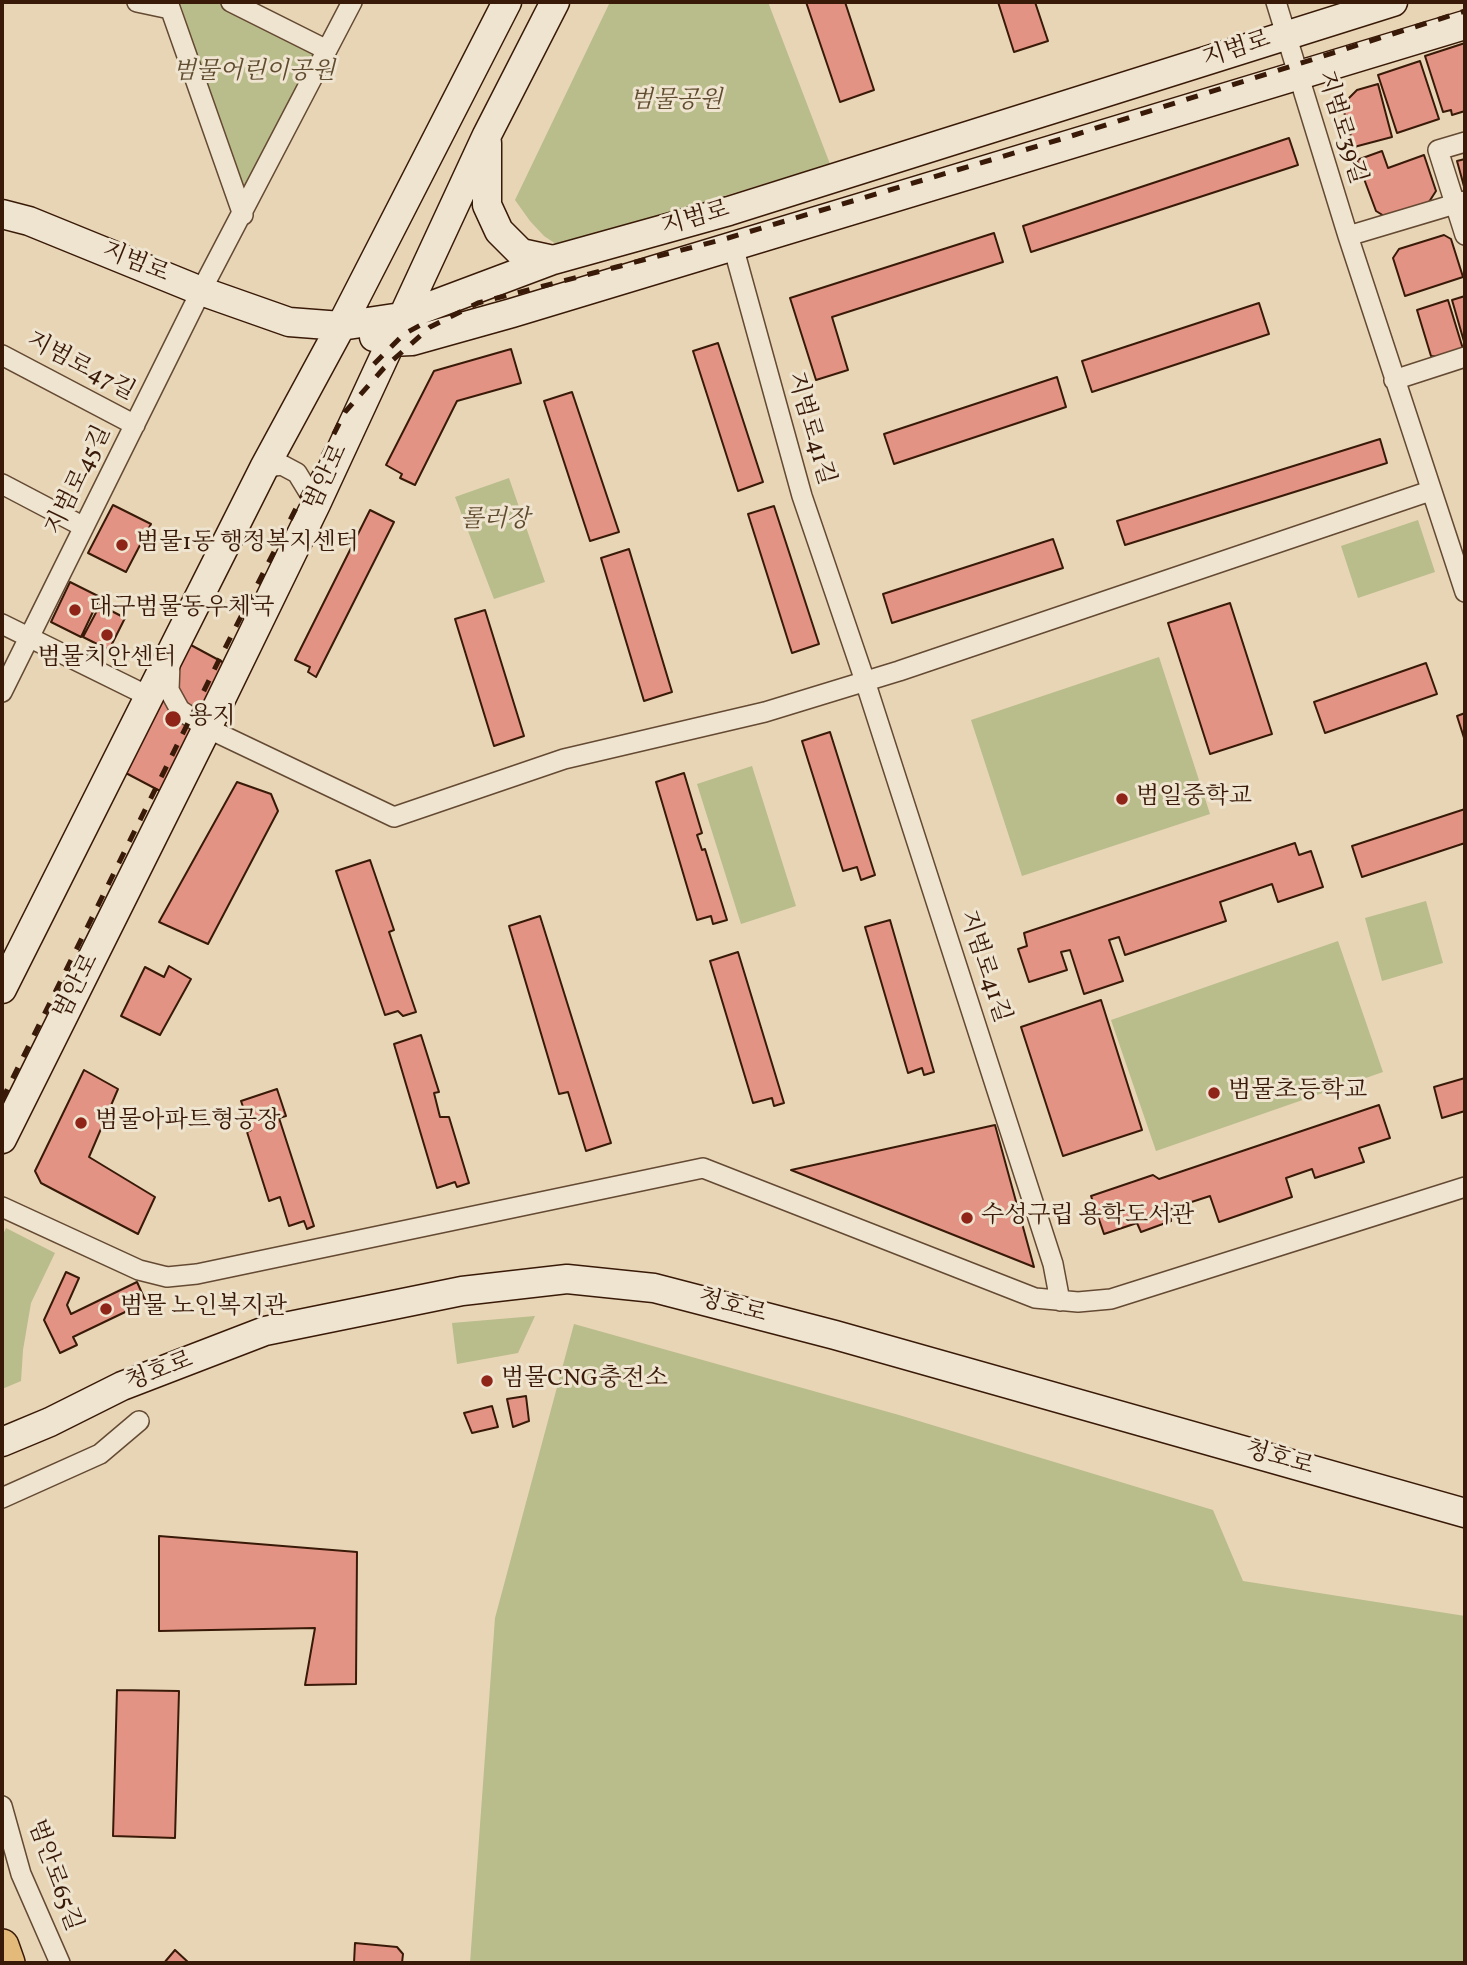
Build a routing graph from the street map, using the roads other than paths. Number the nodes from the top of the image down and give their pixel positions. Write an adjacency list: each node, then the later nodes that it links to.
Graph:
1 (137, 2): 8 (street)
2 (231, 2): 11 (street)
3 (352, 2): 11 (street, 지범로45길)
4 (507, 2): 23 (main road)
5 (555, 2): 13 (main road, 범안로)
6 (1276, 2): 10 (street, 지범로39길)
7 (1393, 2): 10 (main road, 지범로)
8 (169, 5): 17 (street)
9 (1465, 24): 12 (main road)
10 (1285, 36): 12 (street, 지범로39길); 21 (main road, 지범로)
11 (327, 50): 17 (street, 지범로45길)
12 (1298, 75): 19 (street, 지범로39길); 20 (main road)
13 (486, 135): 21 (main road); 24 (main road, 범안로)
14 (1465, 142): 15 (street)
15 (1460, 202): 18 (street); 19 (street)
16 (2, 214): 22 (main road, 지범로)
17 (243, 215): 22 (street, 지범로45길)
18 (1465, 235)
19 (1348, 236): 27 (street, 지범로39길)
20 (733, 246): 24 (main road); 38 (street, 지범로41길)
21 (553, 260): 24 (main road, 지범로)
22 (201, 291): 23 (main road, 지범로); 28 (street, 지범로45길)
23 (341, 326): 24 (main road, 지범로); 29 (main road)
24 (395, 330): 32 (main road, 범안로)
25 (2, 355): 28 (street, 지범로47길)
26 (1465, 357): 27 (street)
27 (1394, 380): 31 (street, 지범로39길)
28 (135, 425): 33 (street, 지범로45길)
29 (264, 468): 32 (street); 37 (main road)
30 (2, 484): 33 (street)
31 (1430, 491): 34 (street, 지범로39길); 38 (street)
32 (316, 504): 41 (main road, 범안로)
33 (84, 527): 36 (street, 지범로45길)
34 (1465, 592)
35 (2, 624): 36 (street)
36 (30, 638): 39 (street, 지범로45길); 40 (street)
37 (171, 651): 40 (main road); 41 (street)
38 (865, 681): 41 (street); 46 (street, 지범로41길)
39 (2, 692)
40 (148, 696): 42 (main road)
41 (207, 728): 43 (main road, 범안로)
42 (2, 989)
43 (2, 1139)
44 (1465, 1187): 46 (street)
45 (2, 1207): 46 (street)
46 (1060, 1301)
47 (139, 1420): 49 (street)
48 (3, 1441): 50 (main road, 청호로)
49 (2, 1498)
50 (1465, 1513)
51 (2, 1806): 54 (street, 범안로65길)
52 (2, 1946): 53 (highway)
53 (8, 1963)
54 (60, 1963)

